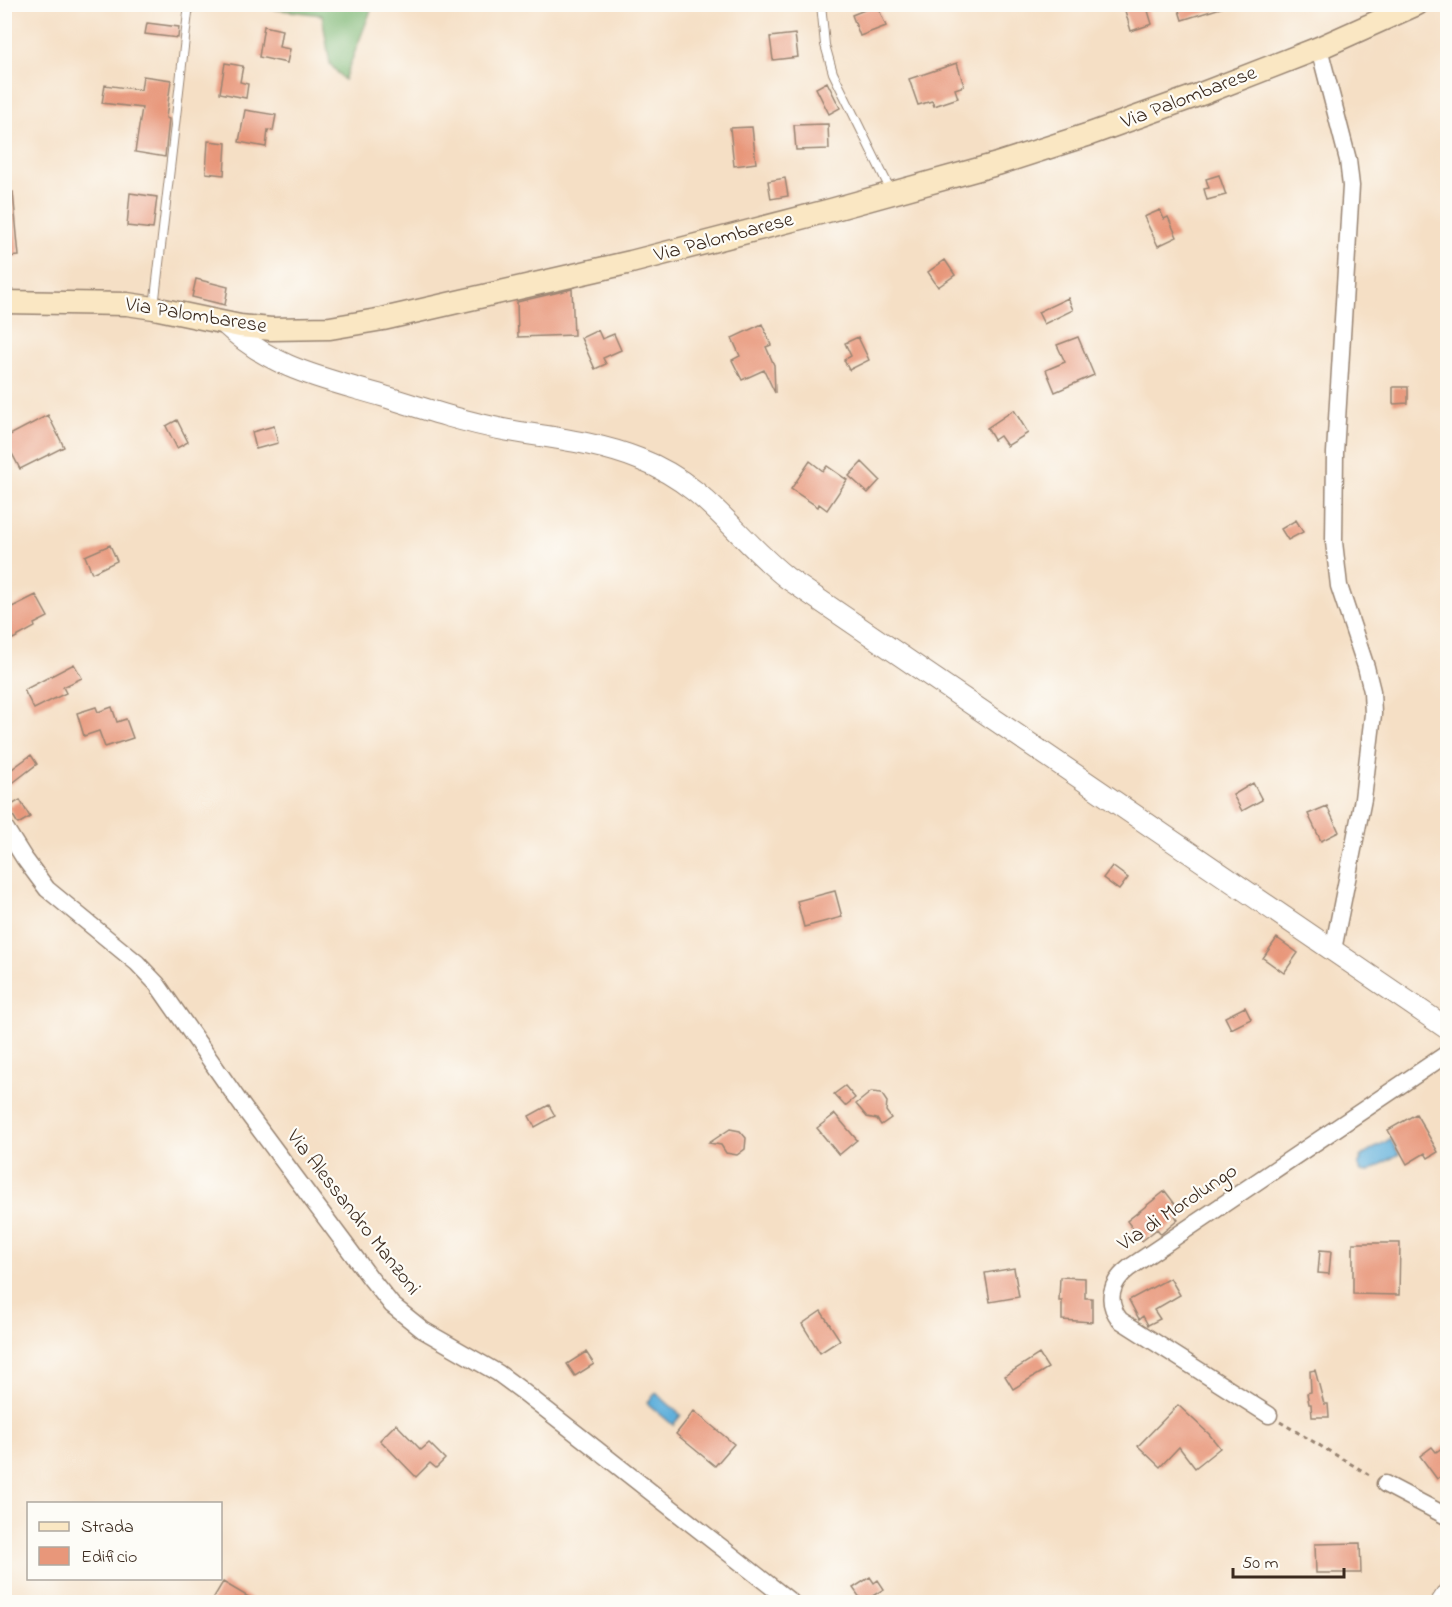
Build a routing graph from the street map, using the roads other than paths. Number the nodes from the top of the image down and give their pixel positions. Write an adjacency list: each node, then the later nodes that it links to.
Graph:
1 (189, 4): 7 (lane)
2 (821, 4): 5 (lane)
3 (1417, 4): 4 (main road, Via Palombarese)
4 (1318, 48): 5 (main road, Via Palombarese); 10 (street)
5 (892, 194): 8 (main road, Via Palombarese)
6 (4, 302): 7 (main road, Via Palombarese)
7 (154, 308): 8 (main road, Via Palombarese)
8 (224, 323): 10 (street)
9 (4, 825): 17 (street, Via Alessandro Manzoni)
10 (1333, 950): 11 (street)
11 (1448, 1029)
12 (1448, 1053): 13 (street, Via di Morolungo)
13 (1269, 1415)
14 (1384, 1484): 15 (street)
15 (1448, 1518)
16 (1448, 1593): 18 (street)
17 (791, 1602)
18 (1442, 1602)

